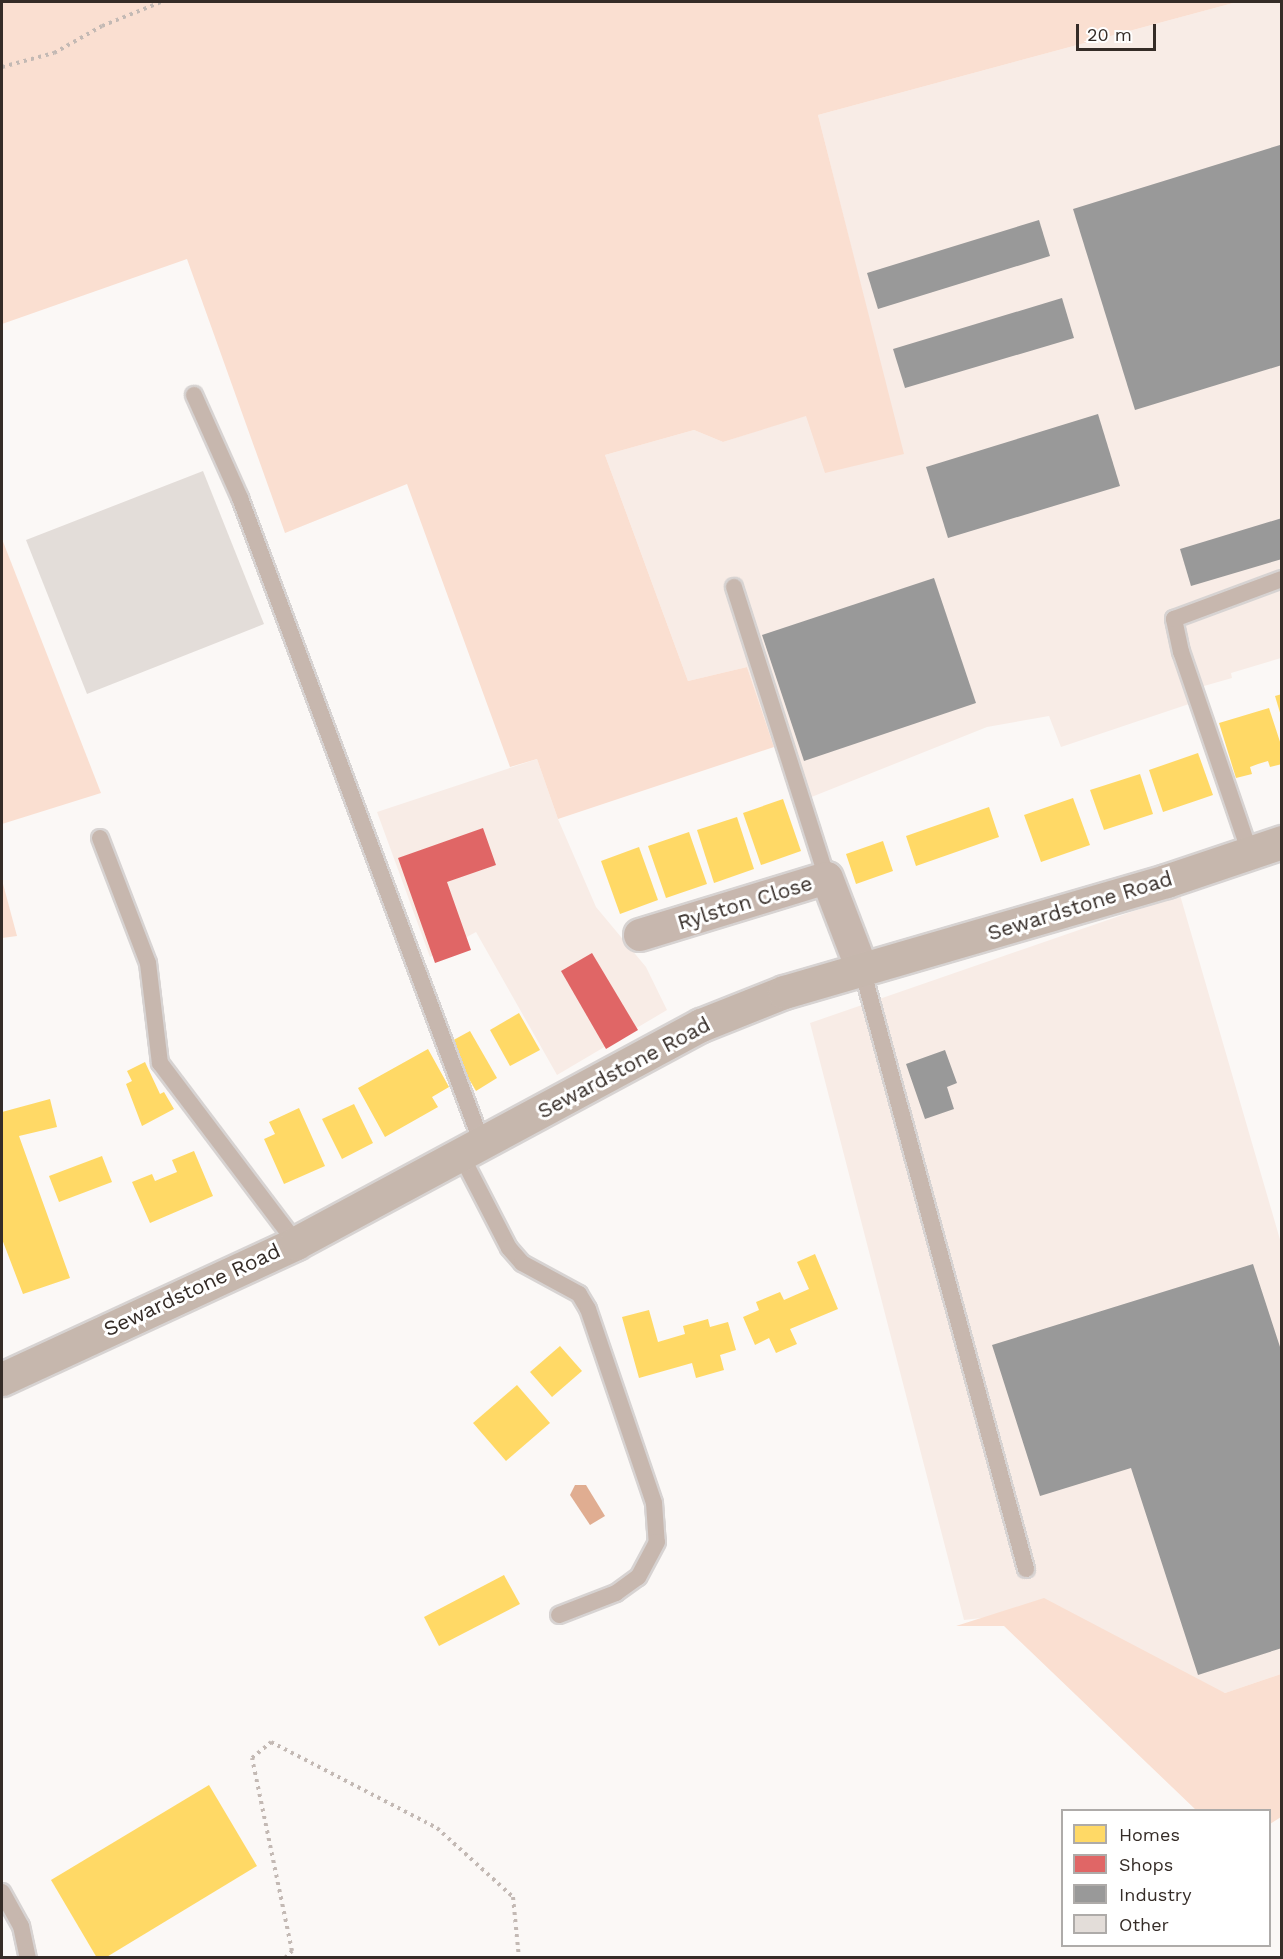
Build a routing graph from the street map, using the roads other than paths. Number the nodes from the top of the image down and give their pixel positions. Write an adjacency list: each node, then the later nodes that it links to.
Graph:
1 (194, 395): 10 (lane)
2 (1281, 579): 6 (lane)
3 (734, 587): 7 (lane)
4 (100, 838): 11 (lane)
5 (1281, 842): 6 (main road, Sewardstone Road)
6 (1250, 853): 9 (main road, Sewardstone Road)
7 (827, 878): 8 (street, Rylston Close); 9 (street, Rylston Close)
8 (640, 935)
9 (862, 969): 10 (main road, Sewardstone Road); 13 (lane)
10 (473, 1151): 11 (main road, Sewardstone Road); 14 (lane)
11 (296, 1243): 12 (main road, Sewardstone Road)
12 (2, 1379)
13 (1026, 1569)
14 (559, 1615)
15 (2, 1892): 16 (lane)
16 (28, 1958)

